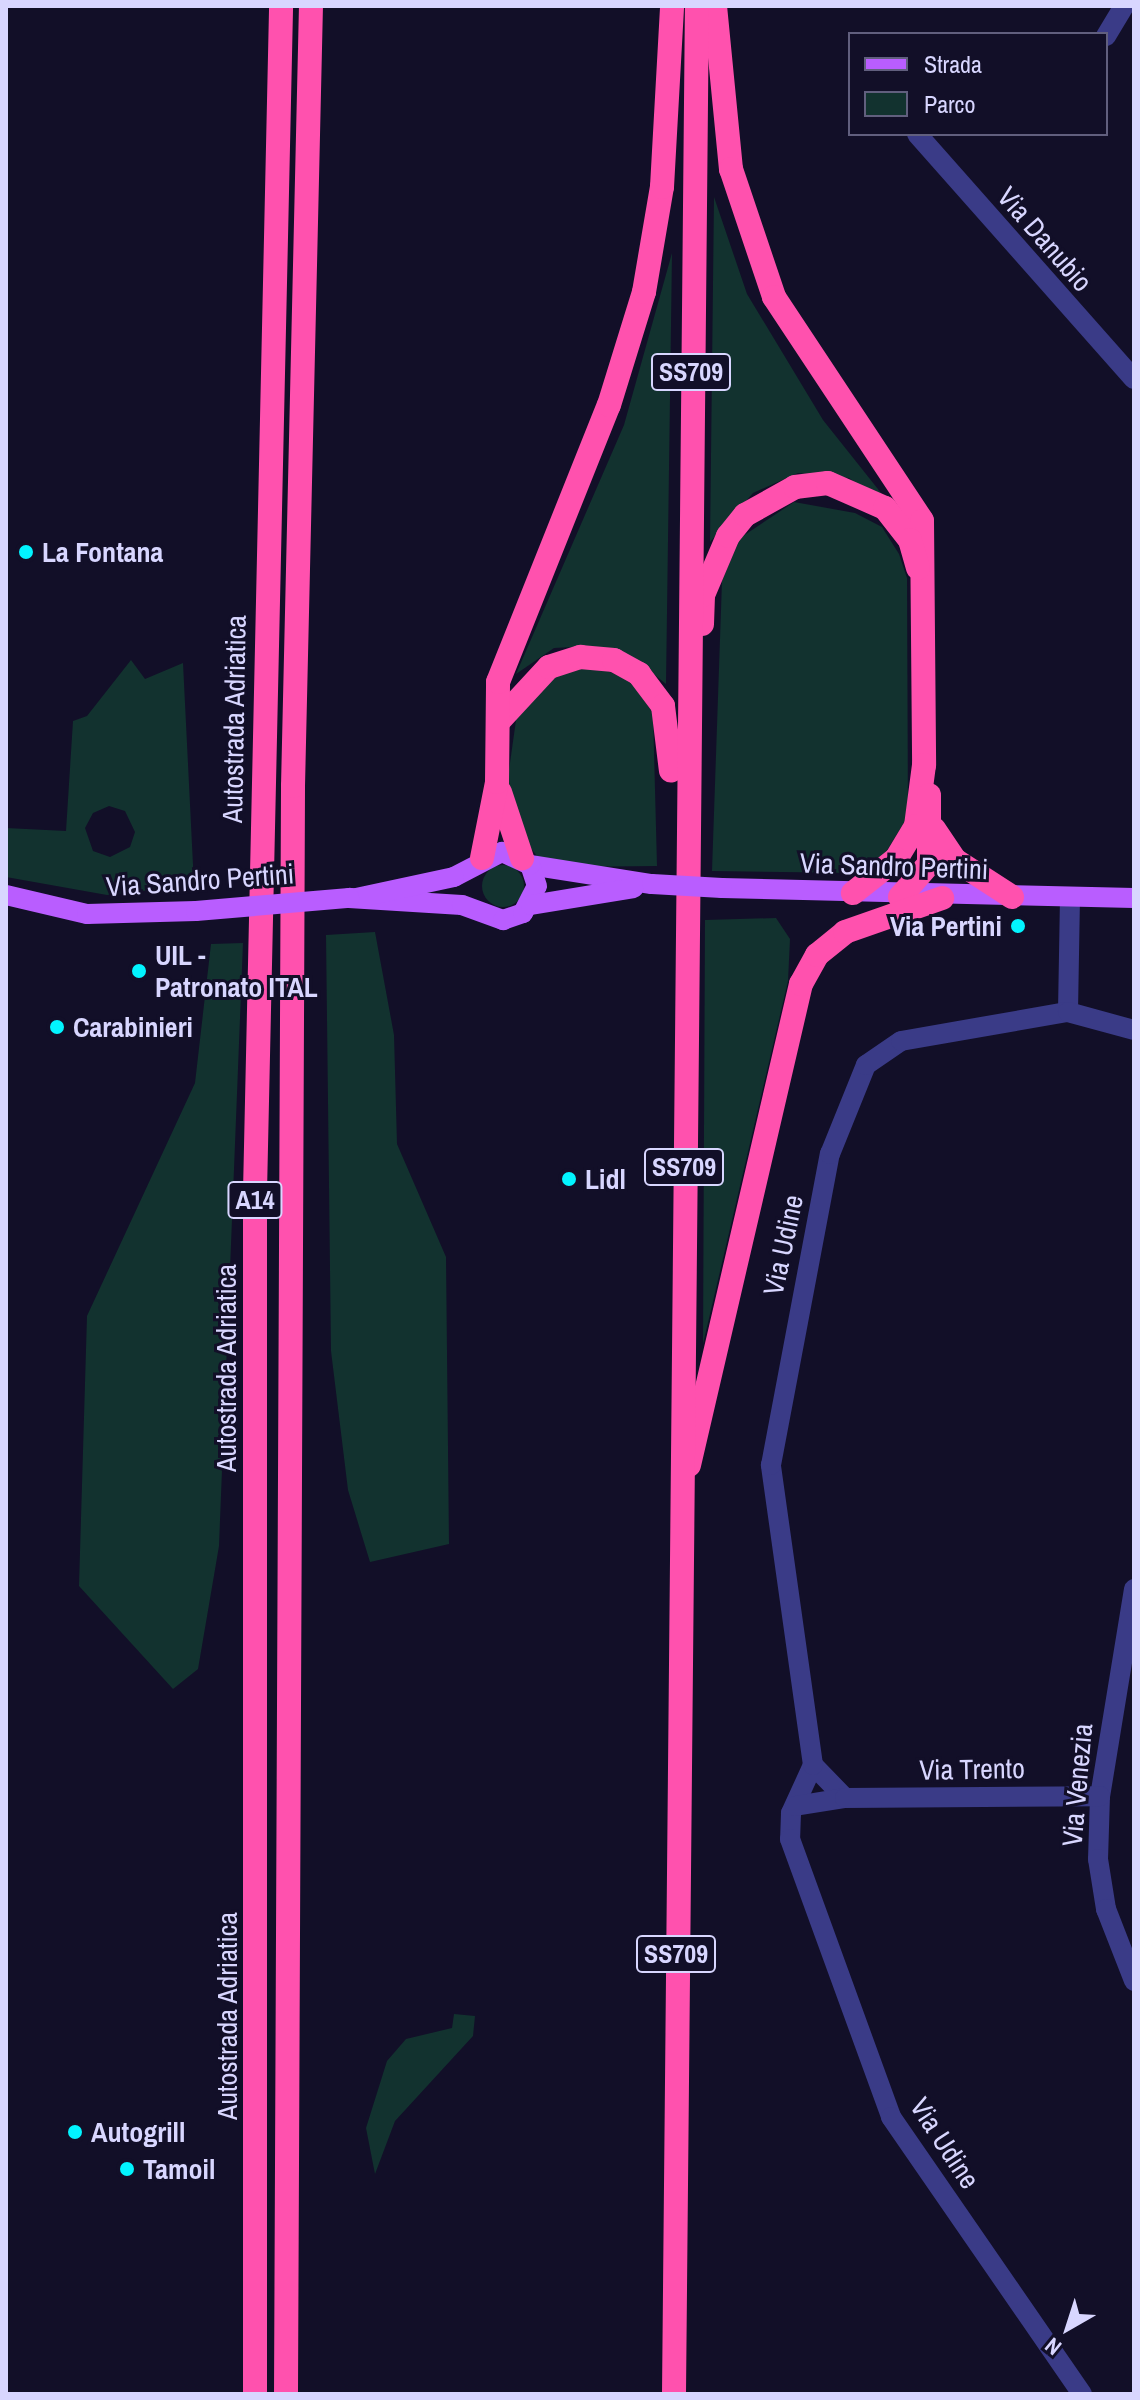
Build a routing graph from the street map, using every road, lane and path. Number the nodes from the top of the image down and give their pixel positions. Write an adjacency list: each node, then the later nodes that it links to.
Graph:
1 (281, 6): 41 (highway, Autostrada Adriatica / A14)
2 (311, 6): 42 (highway, A14)
3 (672, 6): 11 (highway)
4 (697, 6): 12 (highway, SS709)
5 (715, 6): 10 (highway)
6 (1124, 6): 7 (street)
7 (1108, 33)
8 (919, 136): 9 (street, Via Danubio)
9 (1134, 379)
10 (928, 601): 12 (highway); 13 (highway)
11 (498, 722): 14 (highway); 15 (highway)
12 (686, 738): 15 (highway, SS709)
13 (924, 765): 16 (highway); 20 (highway)
14 (497, 782): 17 (highway); 18 (highway)
15 (686, 820): 34 (highway, SS709)
16 (934, 829): 22 (highway); 23 (highway)
17 (479, 862): 18 (main road, Via Sandro Pertini); 24 (main road, Via Sandro Pertini); 31 (main road)
18 (526, 862): 19 (main road, Via Sandro Pertini); 29 (main road)
19 (652, 884): 20 (main road, Via Sandro Pertini, bridge); 29 (main road, Via Sandro Pertini)
20 (853, 893): 22 (main road, Via Sandro Pertini)
21 (6, 895): 30 (main road, Via Sandro Pertini)
22 (900, 897): 25 (main road, Via Sandro Pertini)
23 (1012, 897): 25 (main road, Via Sandro Pertini); 26 (main road, Via Sandro Pertini)
24 (353, 898): 30 (main road, Via Sandro Pertini, bridge); 31 (main road, Via Sandro Pertini)
25 (942, 898): 34 (highway)
26 (1070, 898): 27 (main road, Via Sandro Pertini); 32 (street)
27 (1134, 898)
28 (6, 903): 30 (main road, Via Sandro Pertini)
29 (531, 905): 31 (main road, Via Sandro Pertini)
30 (48, 907)
31 (483, 914)
32 (1068, 1012): 33 (street); 36 (street, Via Udine)
33 (1134, 1030)
34 (678, 1514): 43 (highway, SS709)
35 (1134, 1589): 37 (street, Via Venezia)
36 (813, 1765): 38 (street); 39 (street, Via Udine)
37 (1100, 1796): 38 (street, Via Trento); 40 (street, Via Venezia)
38 (845, 1798): 39 (street)
39 (795, 1806): 44 (street, Via Udine)
40 (1134, 1981)
41 (255, 2394)
42 (286, 2394)
43 (674, 2394)
44 (1082, 2394)

